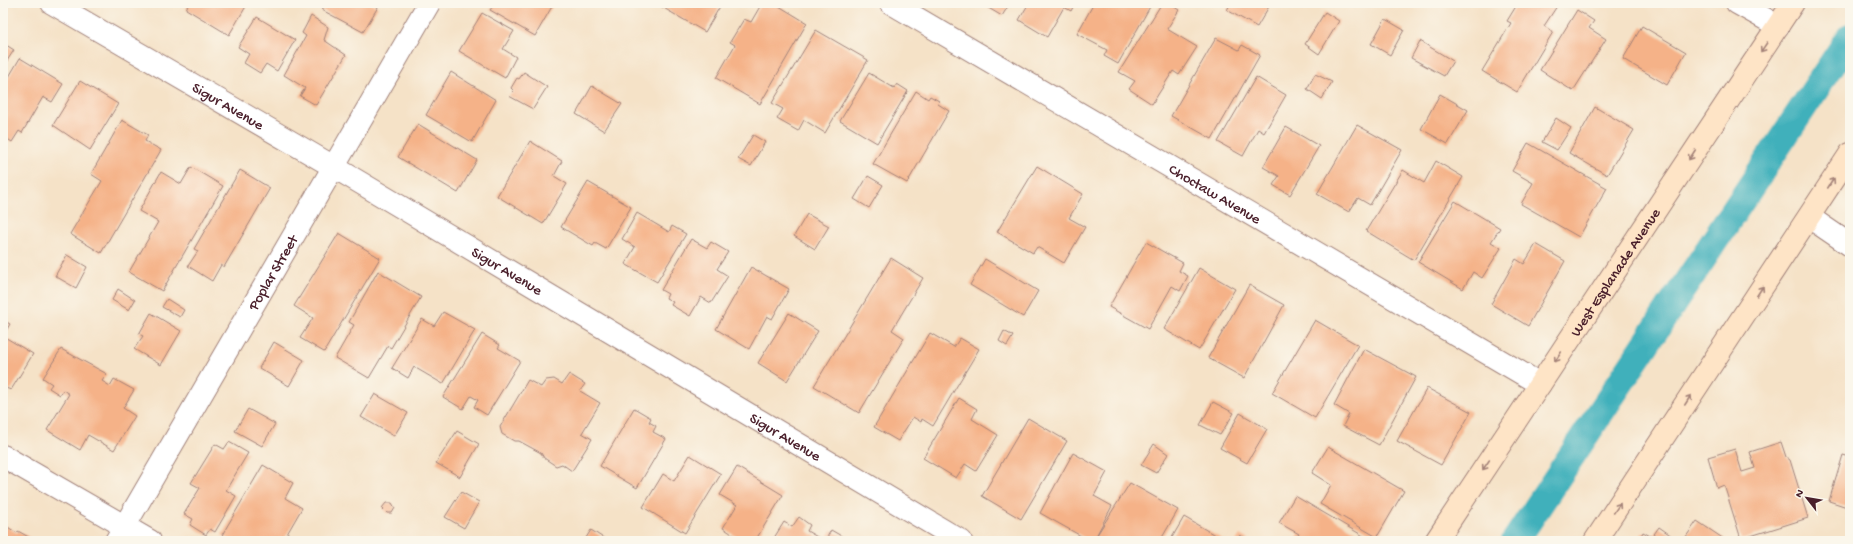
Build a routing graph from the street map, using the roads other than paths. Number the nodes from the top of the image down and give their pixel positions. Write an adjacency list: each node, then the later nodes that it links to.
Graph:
1 (52, 3): 8 (street, Sigur Avenue)
2 (429, 3): 8 (street, Poplar Street)
3 (891, 3): 11 (street, Choctaw Avenue)
4 (1738, 3): 6 (street)
5 (1793, 3): 6 (main road, West Esplanade Avenue)
6 (1778, 26): 11 (main road, West Esplanade Avenue, one-way to 11)
7 (1850, 154): 9 (main road, one-way to 7)
8 (334, 167): 13 (street, Poplar Street); 15 (street, Sigur Avenue)
9 (1809, 217): 10 (street); 17 (main road, one-way to 9)
10 (1850, 245)
11 (1540, 384): 16 (main road, West Esplanade Avenue, one-way to 16)
12 (3, 456): 13 (street)
13 (120, 533): 14 (street)
14 (150, 541)
15 (961, 541)
16 (1436, 541)
17 (1595, 541)

